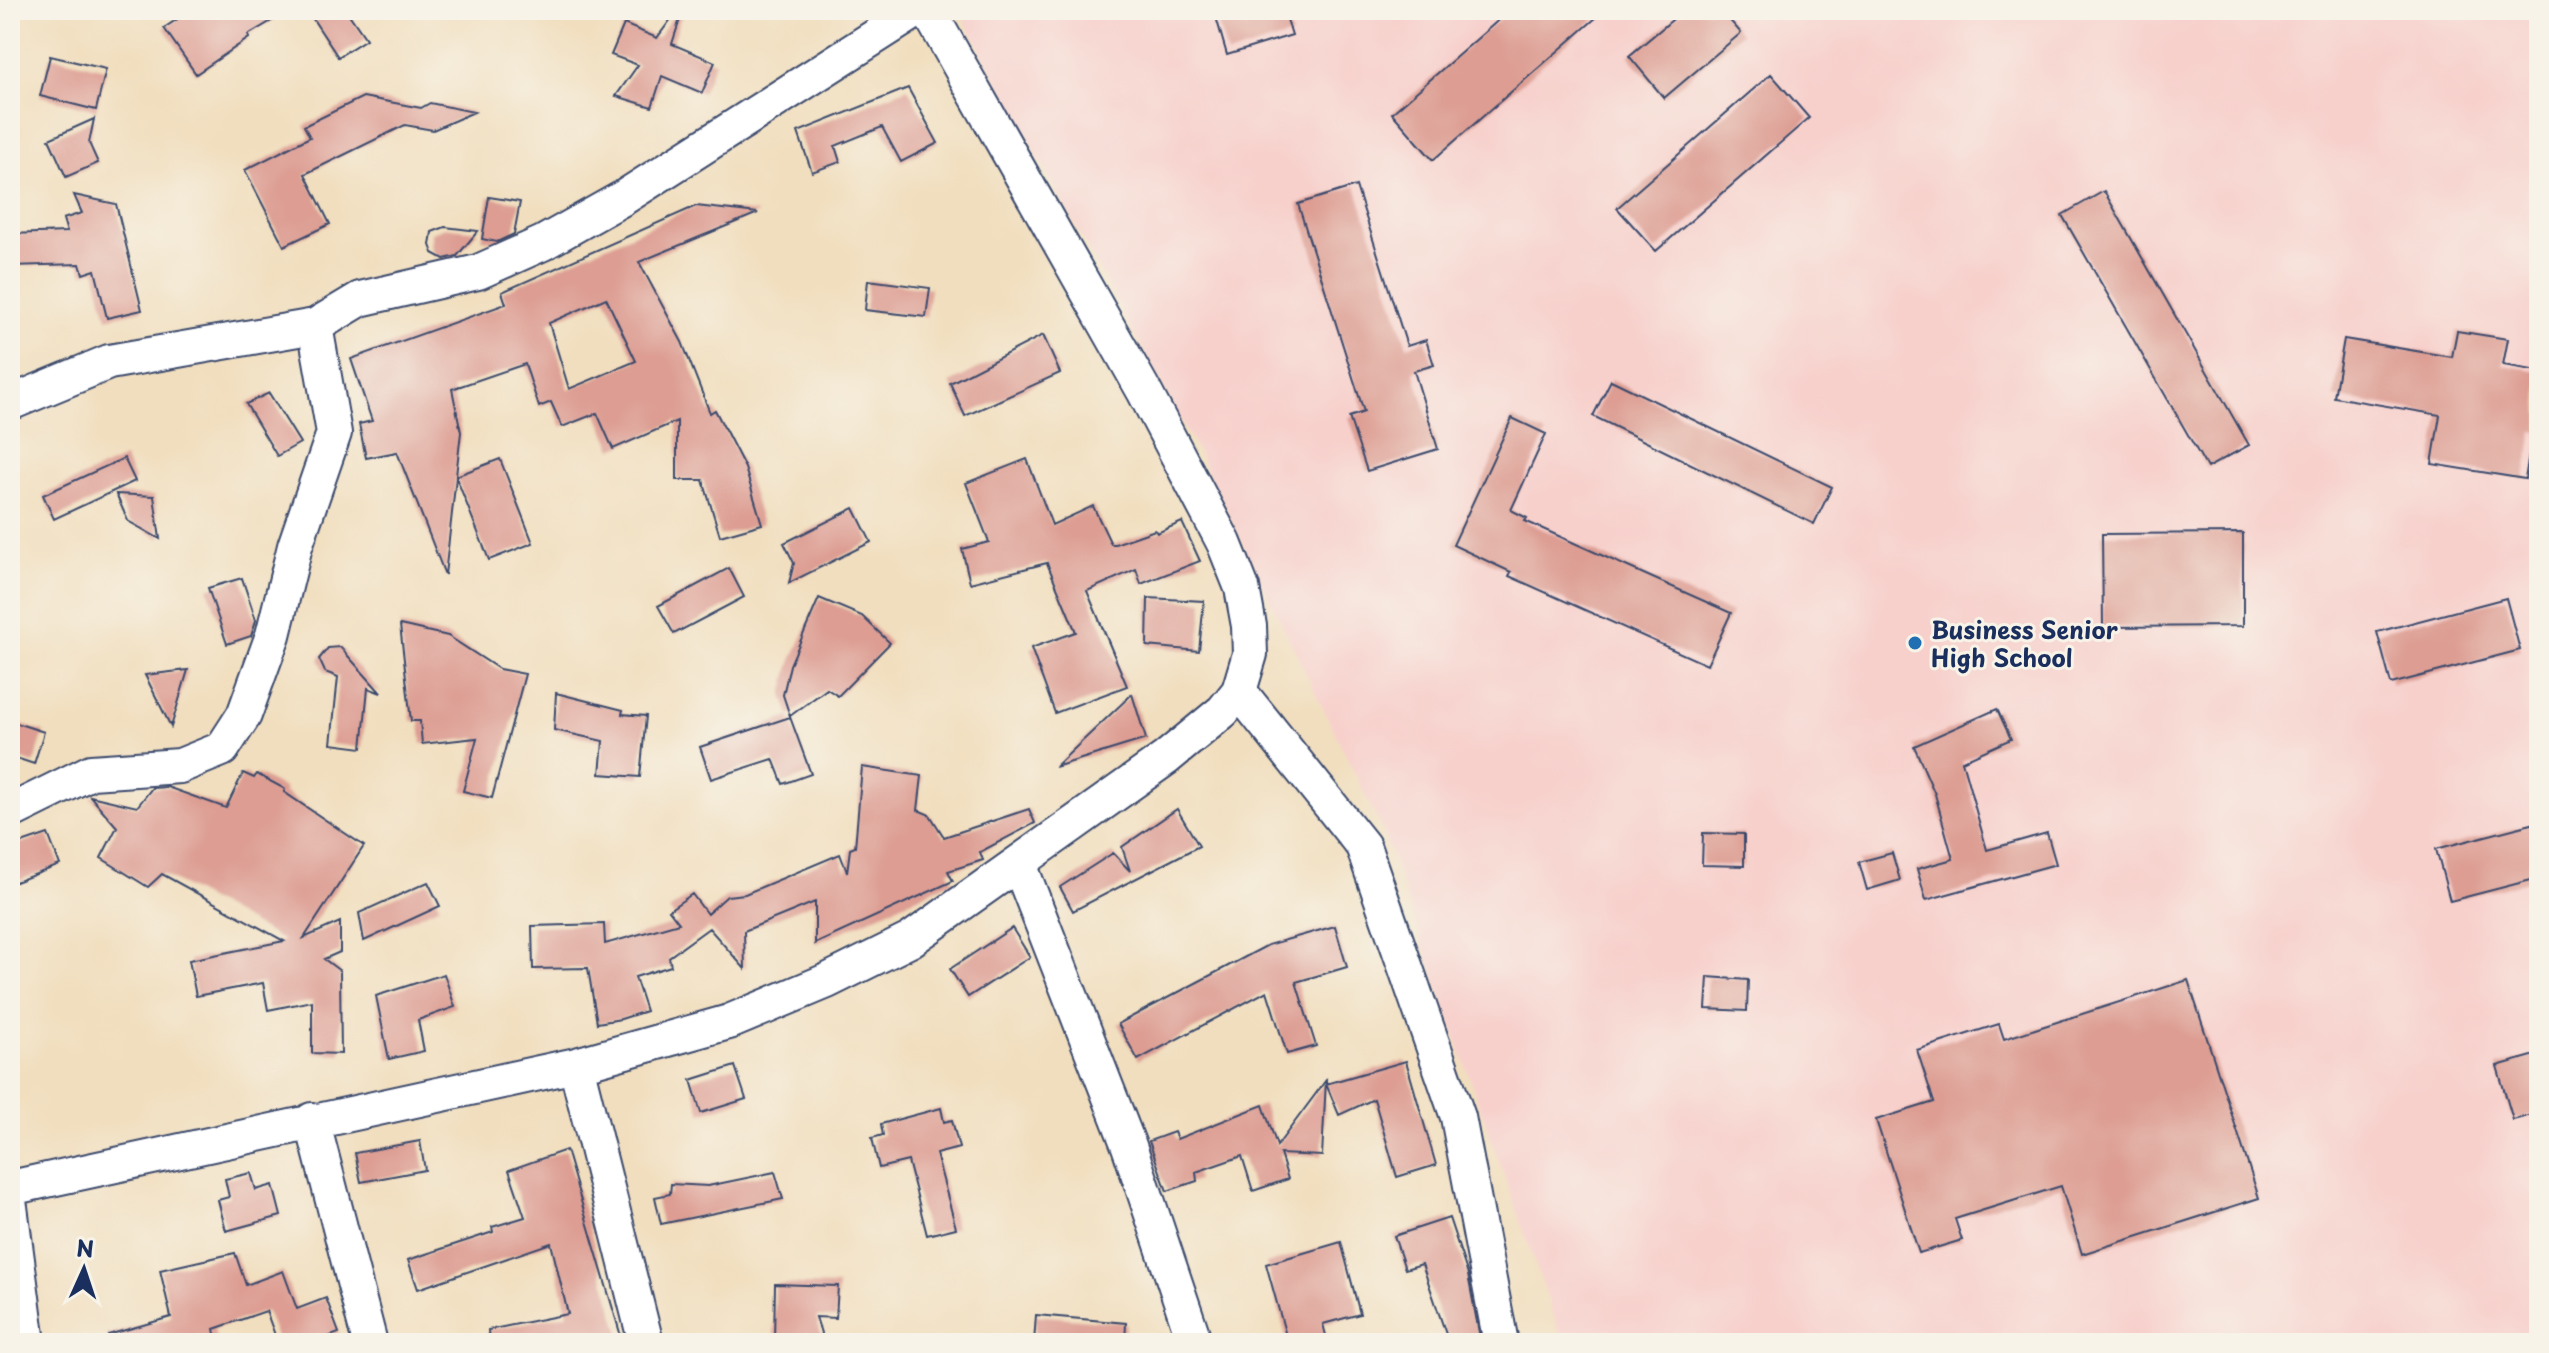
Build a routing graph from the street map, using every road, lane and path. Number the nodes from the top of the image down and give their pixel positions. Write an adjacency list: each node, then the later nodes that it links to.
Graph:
1 (917, 10): 3 (street)
2 (928, 10): 5 (street)
3 (315, 326): 4 (street); 6 (street)
4 (10, 403)
5 (1239, 691): 7 (street); 16 (street)
6 (10, 812)
7 (1019, 864): 8 (street); 15 (street)
8 (576, 1065): 9 (street); 14 (street)
9 (312, 1120): 10 (street); 13 (street)
10 (10, 1188)
11 (10, 1207): 12 (street)
12 (28, 1343)
13 (370, 1343)
14 (646, 1343)
15 (1195, 1343)
16 (1501, 1343)

